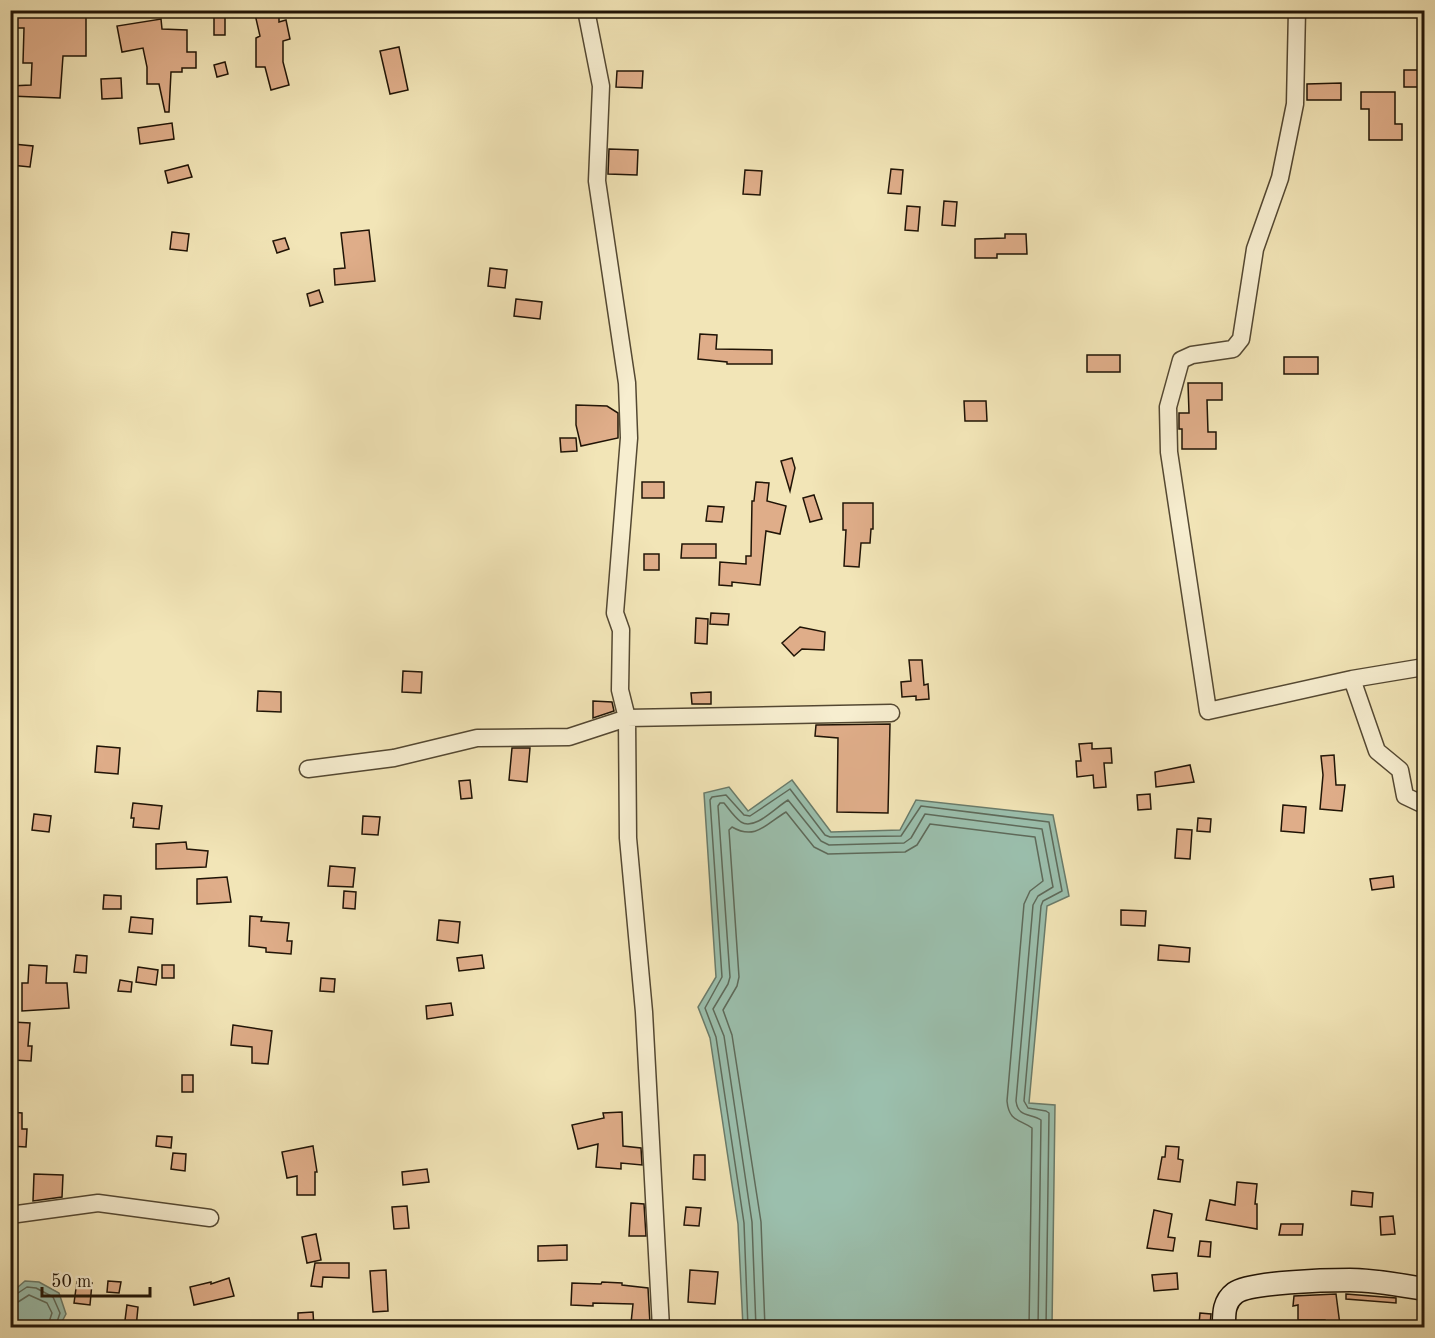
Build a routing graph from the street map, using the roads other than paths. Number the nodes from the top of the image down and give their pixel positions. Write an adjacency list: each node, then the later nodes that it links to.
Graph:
1 (586, 10): 6 (street)
2 (1297, 10): 4 (street)
3 (1425, 667): 4 (street)
4 (1352, 679): 8 (street)
5 (891, 713): 6 (street)
6 (627, 718): 7 (street); 12 (street)
7 (308, 769)
8 (1425, 806)
9 (10, 1215): 10 (street)
10 (210, 1218)
11 (1425, 1289): 13 (street)
12 (661, 1328)
13 (1224, 1328)

